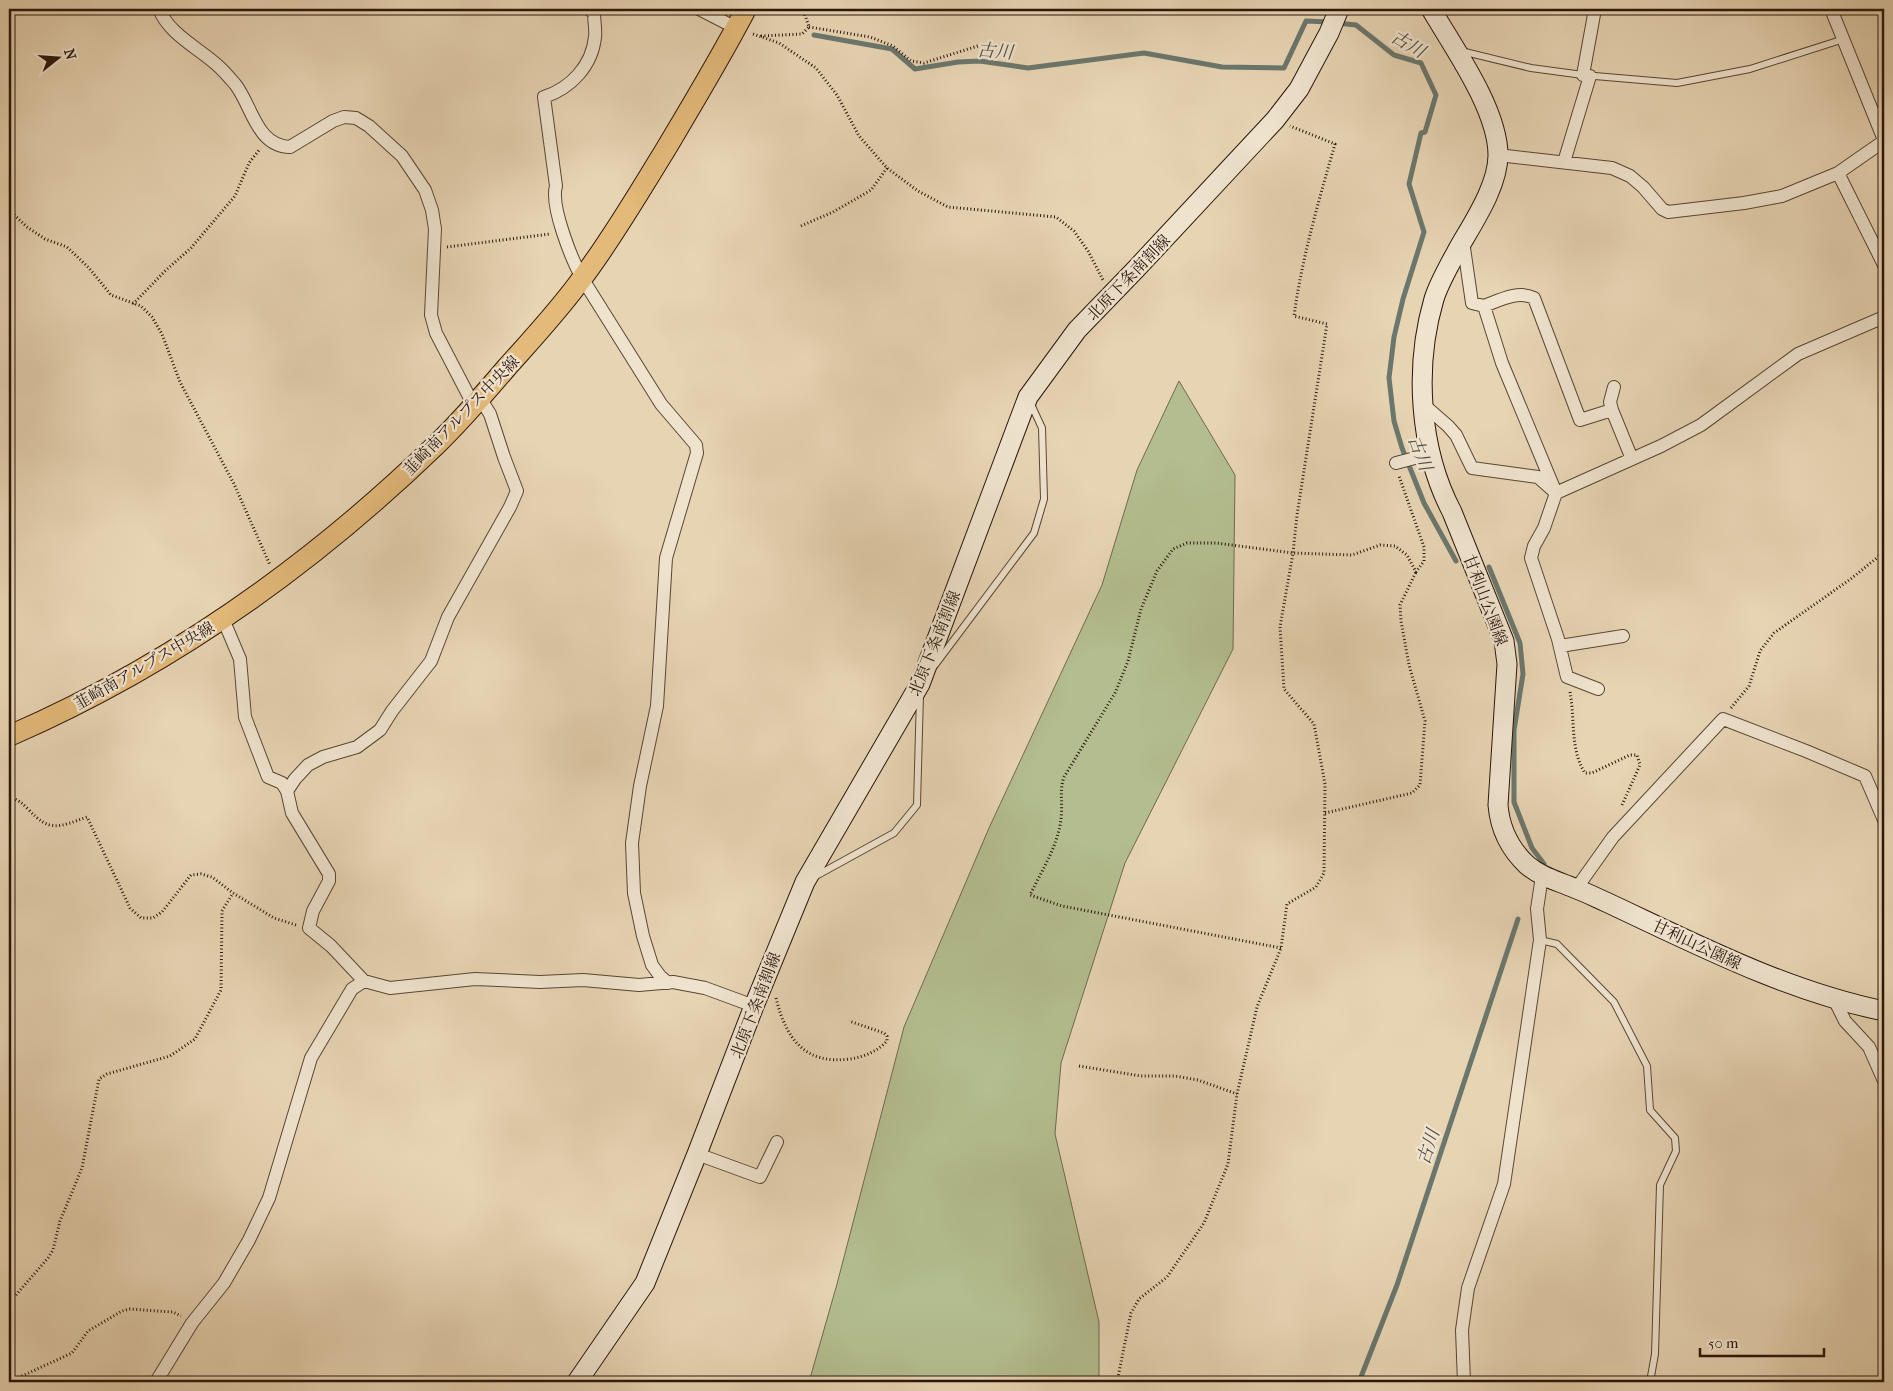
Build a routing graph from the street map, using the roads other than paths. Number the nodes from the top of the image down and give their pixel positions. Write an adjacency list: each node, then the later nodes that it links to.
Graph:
1 (159, 9): 24 (street)
2 (699, 9): 9 (street)
3 (746, 9): 9 (main road, 韮崎南アルプス中央線)
4 (1339, 9): 23 (main road, 北原下条南割線)
5 (1431, 9): 11 (main road, 甘利山公園線)
6 (1595, 9): 12 (street)
7 (1831, 9): 10 (street)
8 (595, 10): 19 (street)
9 (736, 28): 19 (main road, 韮崎南アルプス中央線)
10 (1844, 38): 12 (lane); 13 (street)
11 (1454, 49): 12 (lane); 14 (main road, 甘利山公園線)
12 (1587, 75): 15 (street)
13 (1884, 140): 16 (street)
14 (1498, 155): 15 (street); 17 (main road, 甘利山公園線)
15 (1564, 162): 16 (street)
16 (1838, 173): 18 (street)
17 (1463, 241): 20 (street); 25 (main road, 甘利山公園線)
18 (1884, 265)
19 (582, 278): 24 (main road, 韮崎南アルプス中央線); 44 (street)
20 (1484, 306): 26 (street); 30 (street)
21 (1884, 317): 28 (street)
22 (1614, 387): 26 (street)
23 (1028, 397): 34 (main road, 北原下条南割線); 34 (lane)
24 (477, 402): 31 (main road, 韮崎南アルプス中央線); 37 (street)
25 (1424, 405): 27 (main road, 甘利山公園線); 30 (street)
26 (1612, 410): 28 (street)
27 (1424, 456): 29 (street); 39 (main road, 甘利山公園線)
28 (1632, 459): 30 (street)
29 (1396, 463)
30 (1556, 493): 33 (street)
31 (223, 619): 36 (main road, 韮崎南アルプス中央線); 37 (street)
32 (1623, 636): 33 (street)
33 (1560, 646): 35 (street)
34 (920, 684): 40 (main road, 北原下条南割線); 40 (lane)
35 (1598, 689)
36 (9, 736)
37 (287, 791): 43 (street)
38 (1884, 820): 41 (street)
39 (1542, 876): 41 (main road, 甘利山公園線); 42 (street)
40 (805, 882): 46 (main road, 北原下条南割線)
41 (1576, 889): 45 (main road, 甘利山公園線)
42 (1540, 940): 53 (street); 54 (lane)
43 (364, 981): 44 (street); 51 (street)
44 (668, 983): 46 (street)
45 (1834, 999): 47 (main road, 甘利山公園線); 48 (street)
46 (754, 1006): 50 (main road, 北原下条南割線)
47 (1884, 1011)
48 (1884, 1080)
49 (777, 1142): 50 (street)
50 (697, 1154): 52 (main road, 北原下条南割線)
51 (156, 1382)
52 (577, 1382)
53 (1464, 1382)
54 (1650, 1382)

